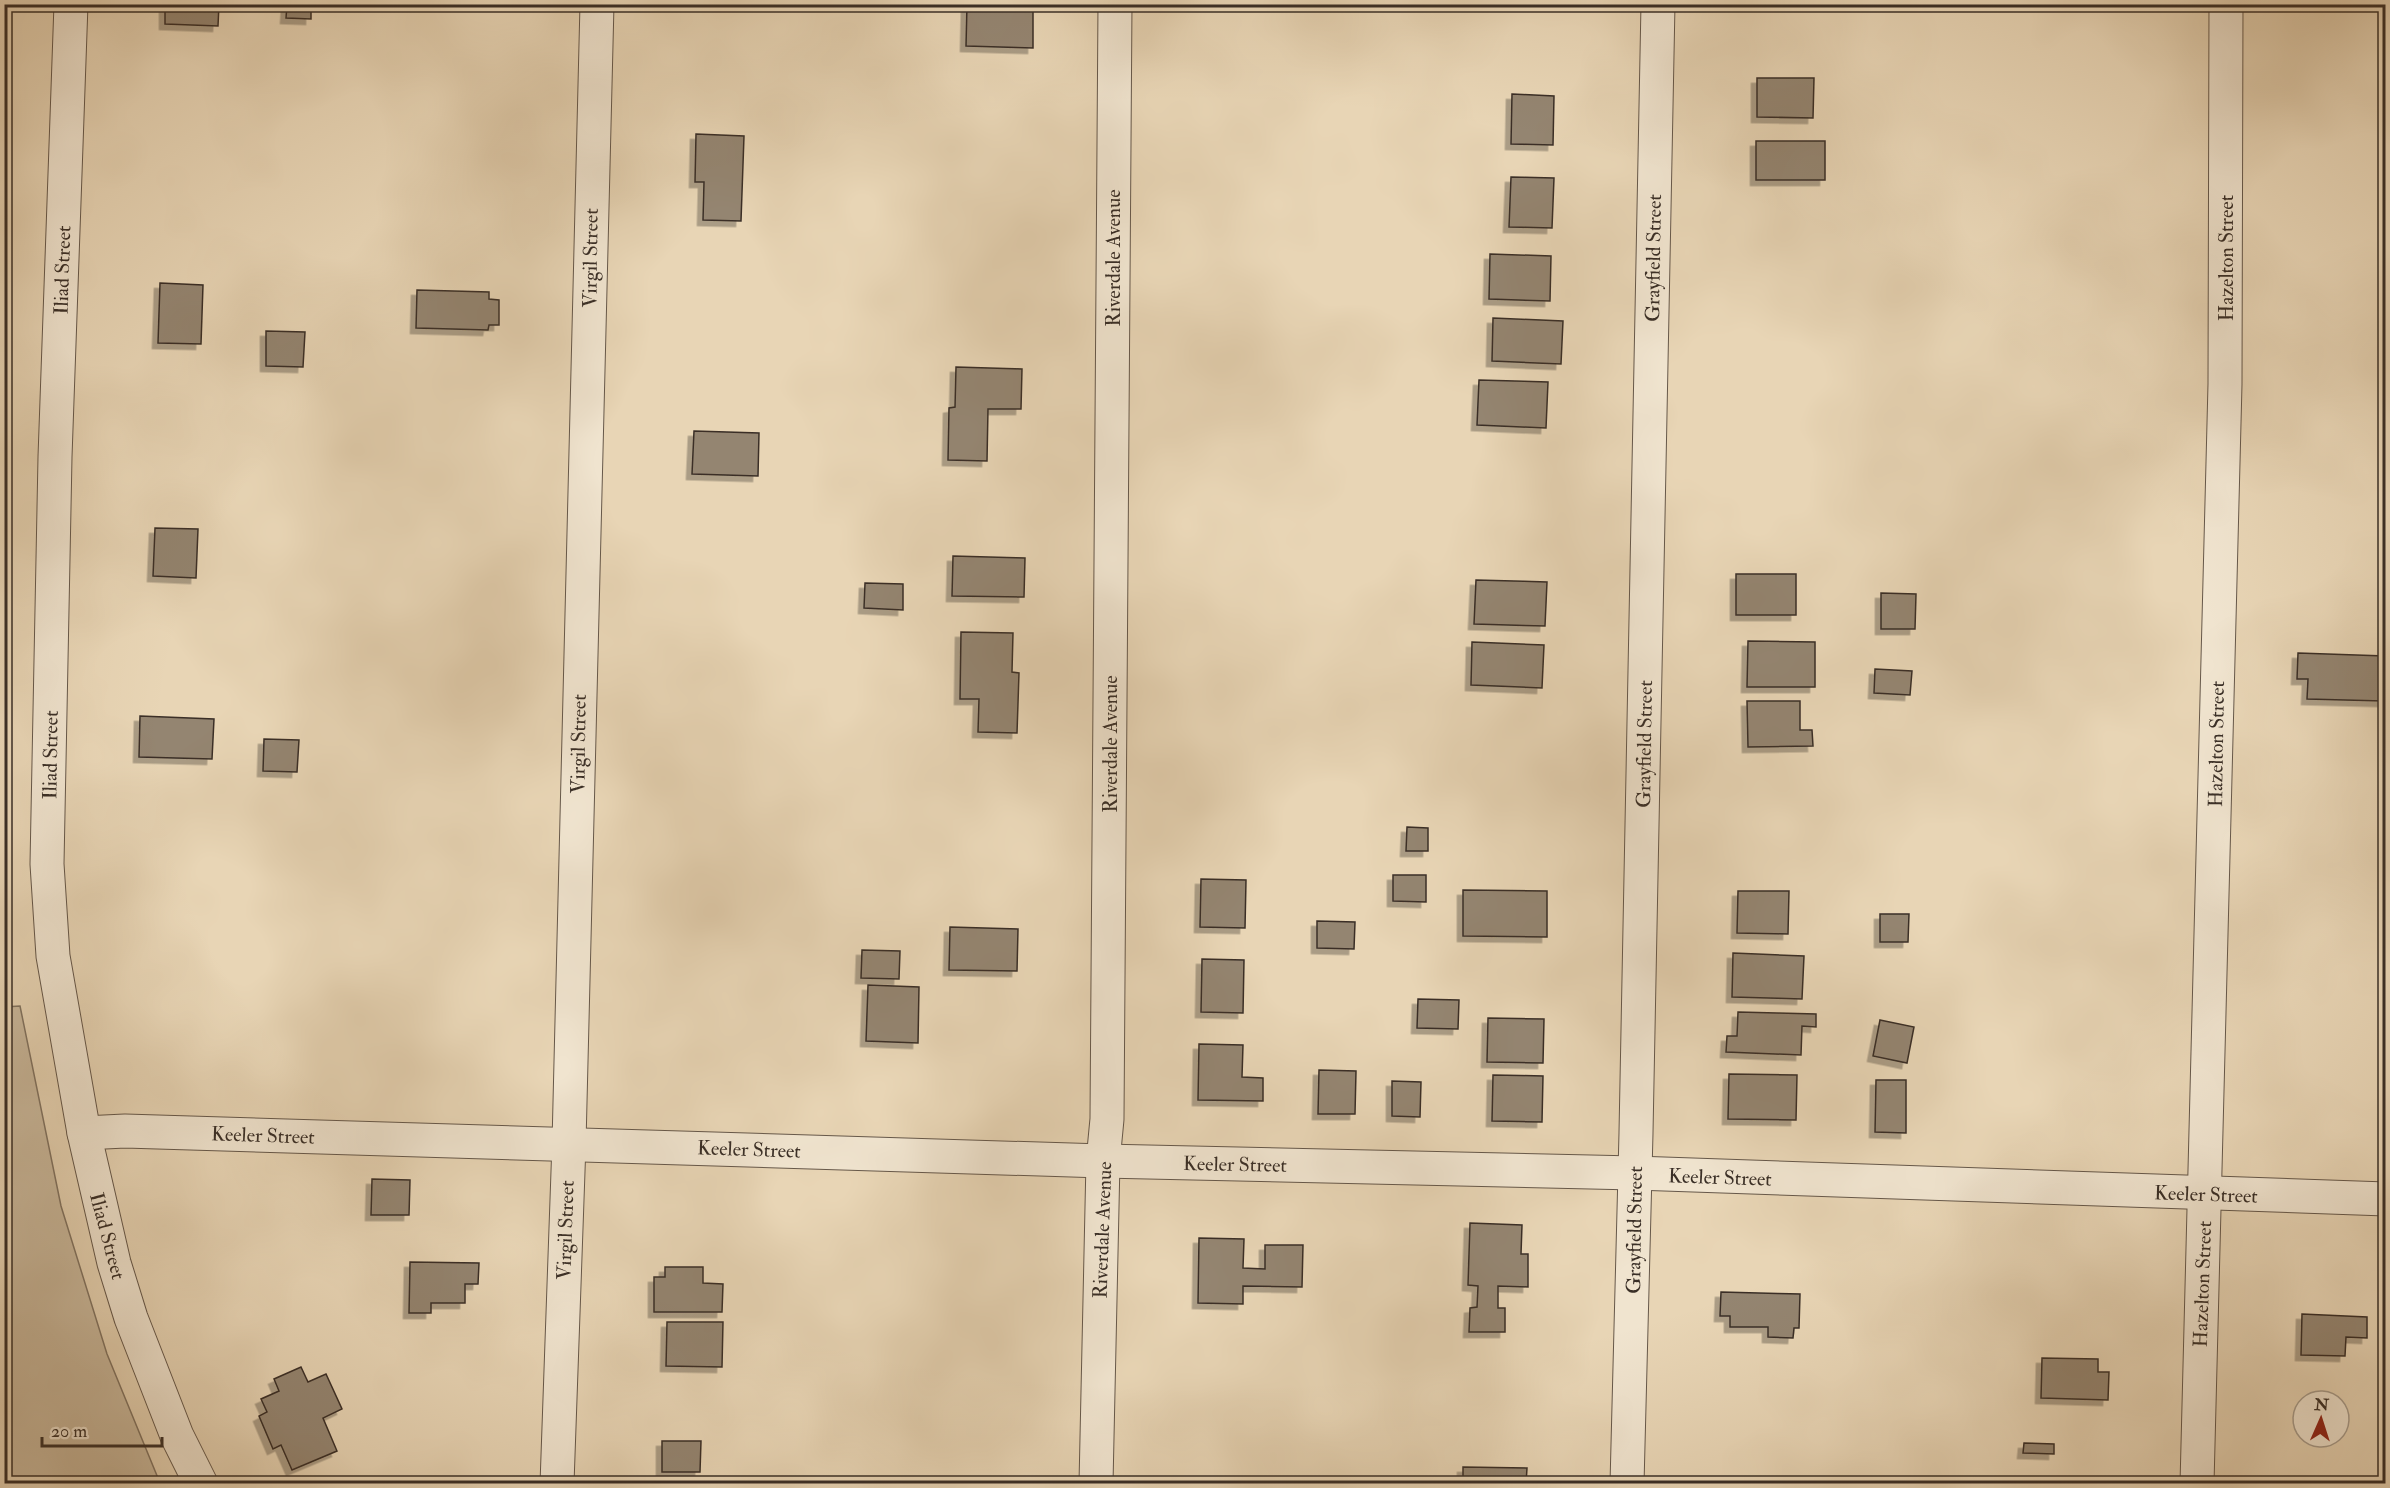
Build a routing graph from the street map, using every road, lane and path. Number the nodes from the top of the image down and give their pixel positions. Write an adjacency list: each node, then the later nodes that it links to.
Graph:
1 (71, 4): 6 (street, Iliad Street)
2 (597, 4): 7 (street, Virgil Street)
3 (1114, 4): 8 (street, Riverdale Avenue)
4 (1658, 4): 9 (street, Grayfield Street)
5 (2226, 4): 10 (street, Hazelton Street)
6 (84, 1133): 7 (street, Keeler Street); 12 (street, Iliad Street)
7 (569, 1143): 8 (street, Keeler Street); 13 (street, Virgil Street)
8 (1103, 1161): 9 (street, Keeler Street); 14 (street, Riverdale Avenue)
9 (1635, 1173): 10 (street, Keeler Street); 15 (street, Grayfield Street)
10 (2205, 1193): 11 (street, Keeler Street); 16 (street, Hazelton Street)
11 (2385, 1199)
12 (201, 1484)
13 (557, 1484)
14 (1096, 1484)
15 (1627, 1484)
16 (2197, 1484)

